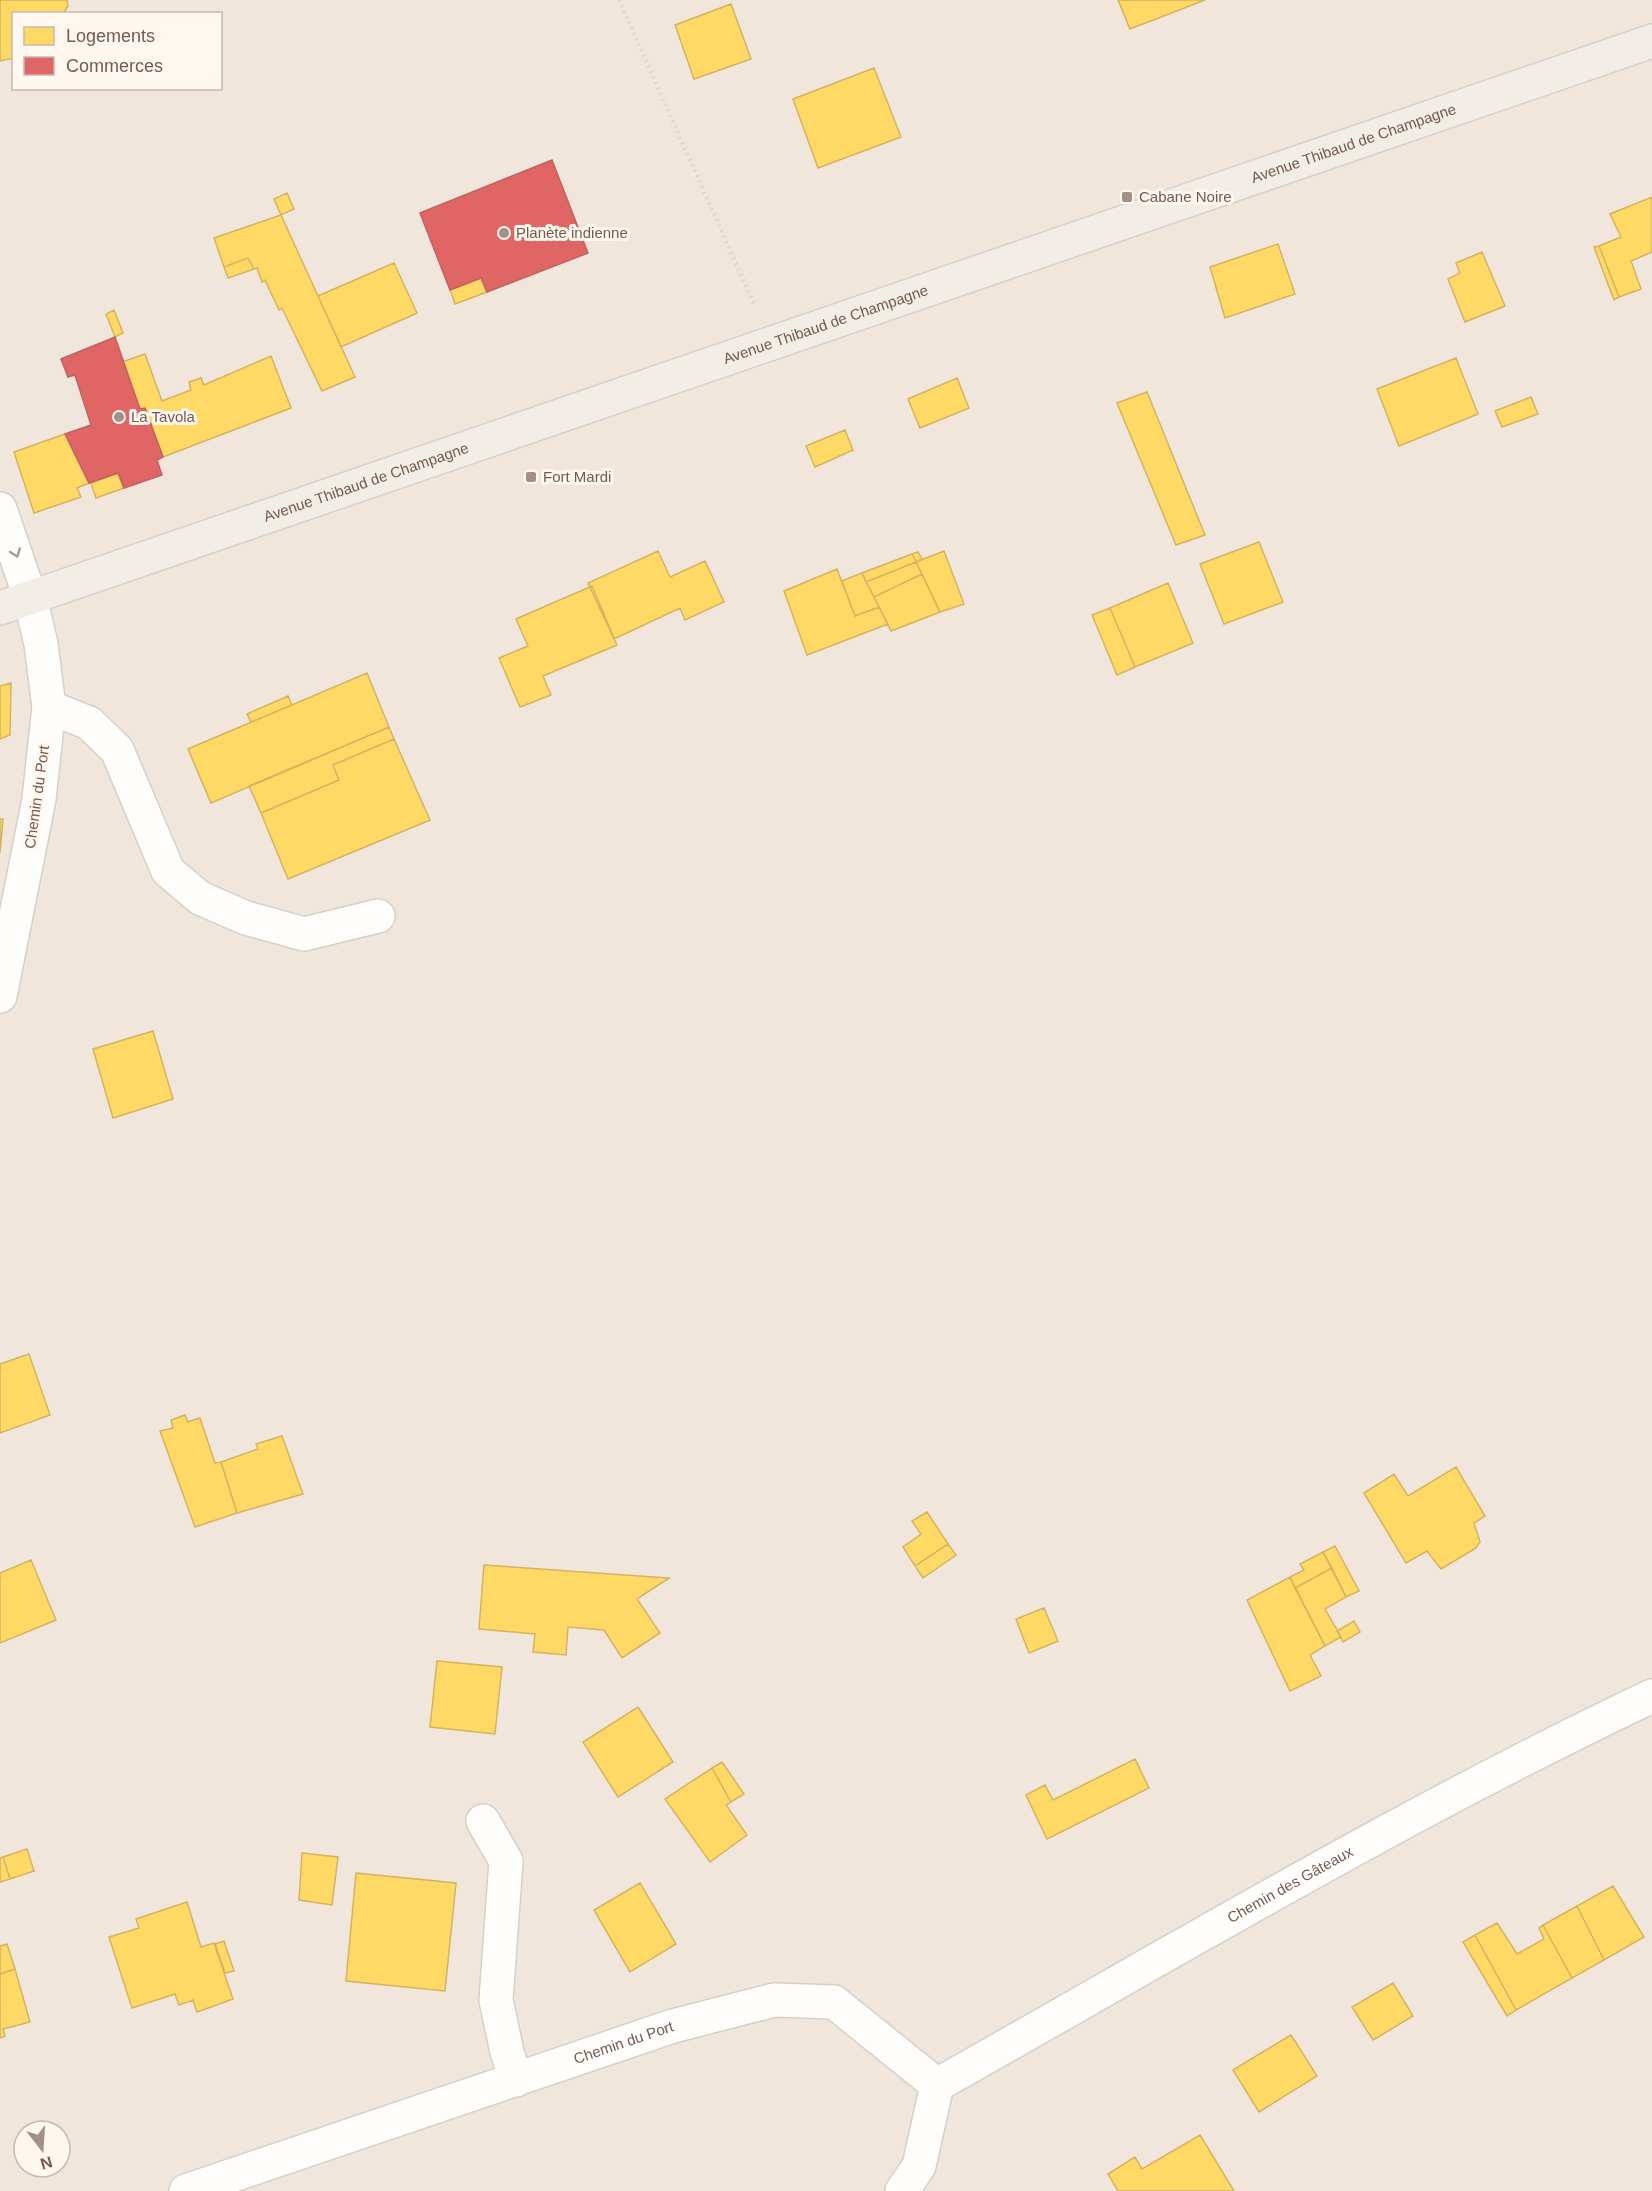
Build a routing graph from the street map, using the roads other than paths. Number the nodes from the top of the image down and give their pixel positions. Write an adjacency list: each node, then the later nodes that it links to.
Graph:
1 (1652, 41): 3 (main road, Avenue Thibaud de Champagne)
2 (0, 509): 3 (street, Chemin du Port, one-way to 3)
3 (15, 603): 4 (street, Chemin du Port)
4 (49, 707): 5 (street); 6 (street, Chemin du Port)
5 (378, 916)
6 (0, 996)
7 (1652, 1696): 10 (street, Chemin des Gâteaux)
8 (483, 1821): 9 (street)
9 (516, 2080): 10 (street, Chemin du Port); 11 (street, Chemin du Port)
10 (937, 2085): 12 (street)
11 (186, 2191)
12 (902, 2191)

